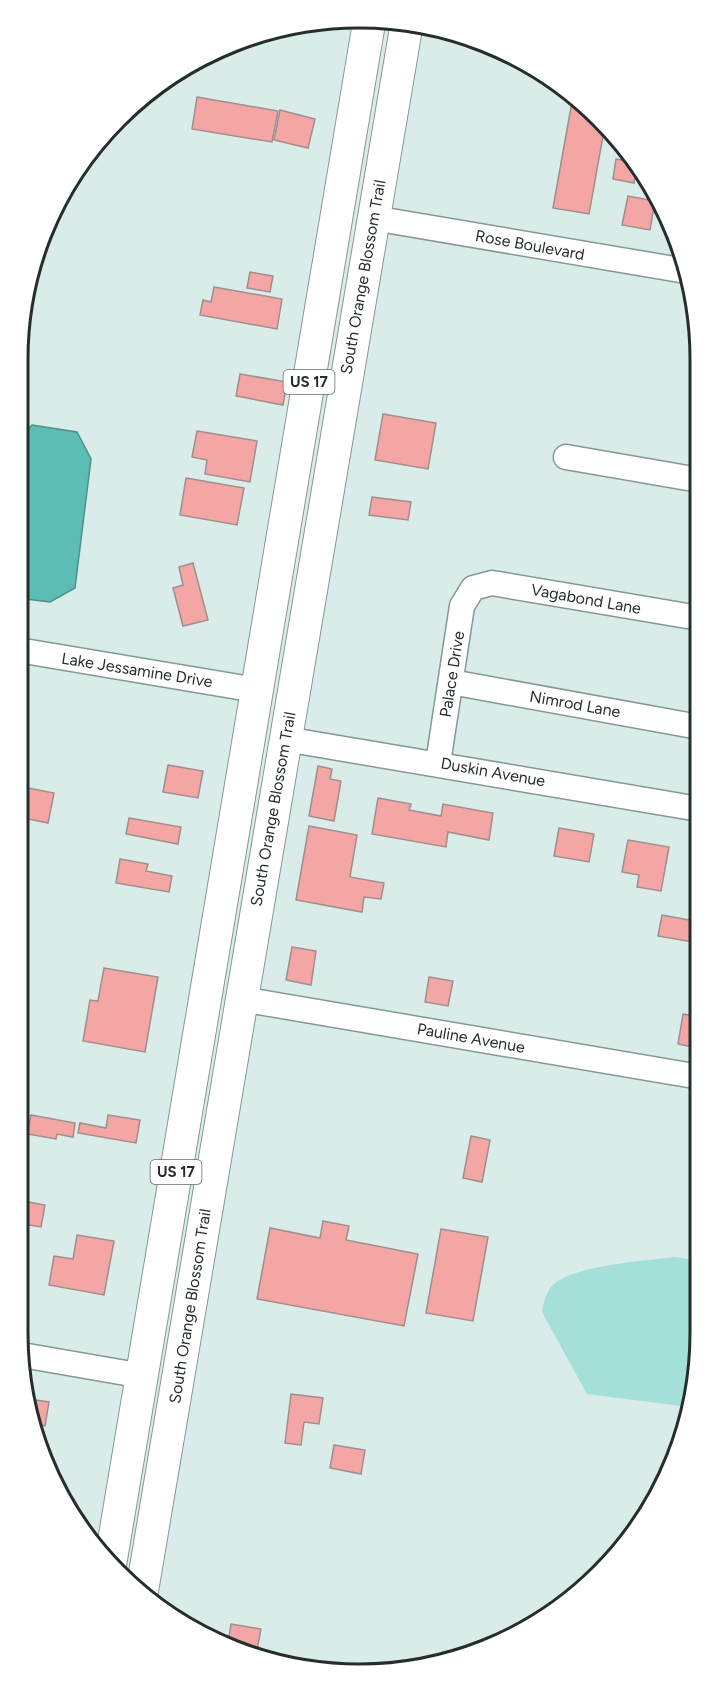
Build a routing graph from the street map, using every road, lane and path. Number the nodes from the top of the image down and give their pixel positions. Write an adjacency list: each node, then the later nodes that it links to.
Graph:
1 (368, 28): 4 (main road, US 17)
2 (405, 31): 3 (main road, South Orange Blossom Trail / US 17)
3 (373, 218): 5 (street, Rose Boulevard); 6 (main road, South Orange Blossom Trail / US 17)
4 (334, 233): 6 (main road); 13 (main road, US 17)
5 (678, 270)
6 (363, 278): 15 (main road, South Orange Blossom Trail / US 17)
7 (566, 456): 8 (street)
8 (690, 478)
9 (473, 588): 10 (street, Vagabond Lane); 12 (street, Palace Drive)
10 (690, 616)
11 (28, 652): 13 (street, Lake Jessamine Drive)
12 (450, 682): 14 (street, Nimrod Lane); 16 (street, Palace Drive)
13 (256, 690): 18 (main road, US 17)
14 (690, 725)
15 (285, 739): 16 (street, Duskin Avenue); 19 (main road, South Orange Blossom Trail / US 17)
16 (438, 763): 17 (street, Duskin Avenue)
17 (690, 807)
18 (215, 938): 19 (main road); 20 (main road, US 17)
19 (241, 999): 21 (street, Pauline Avenue); 22 (main road, South Orange Blossom Trail / US 17)
20 (200, 1027): 22 (main road); 24 (main road, US 17)
21 (690, 1075)
22 (227, 1081): 26 (main road, South Orange Blossom Trail / US 17)
23 (29, 1356): 24 (street)
24 (142, 1376): 25 (main road, US 17)
25 (112, 1553)
26 (143, 1584)

